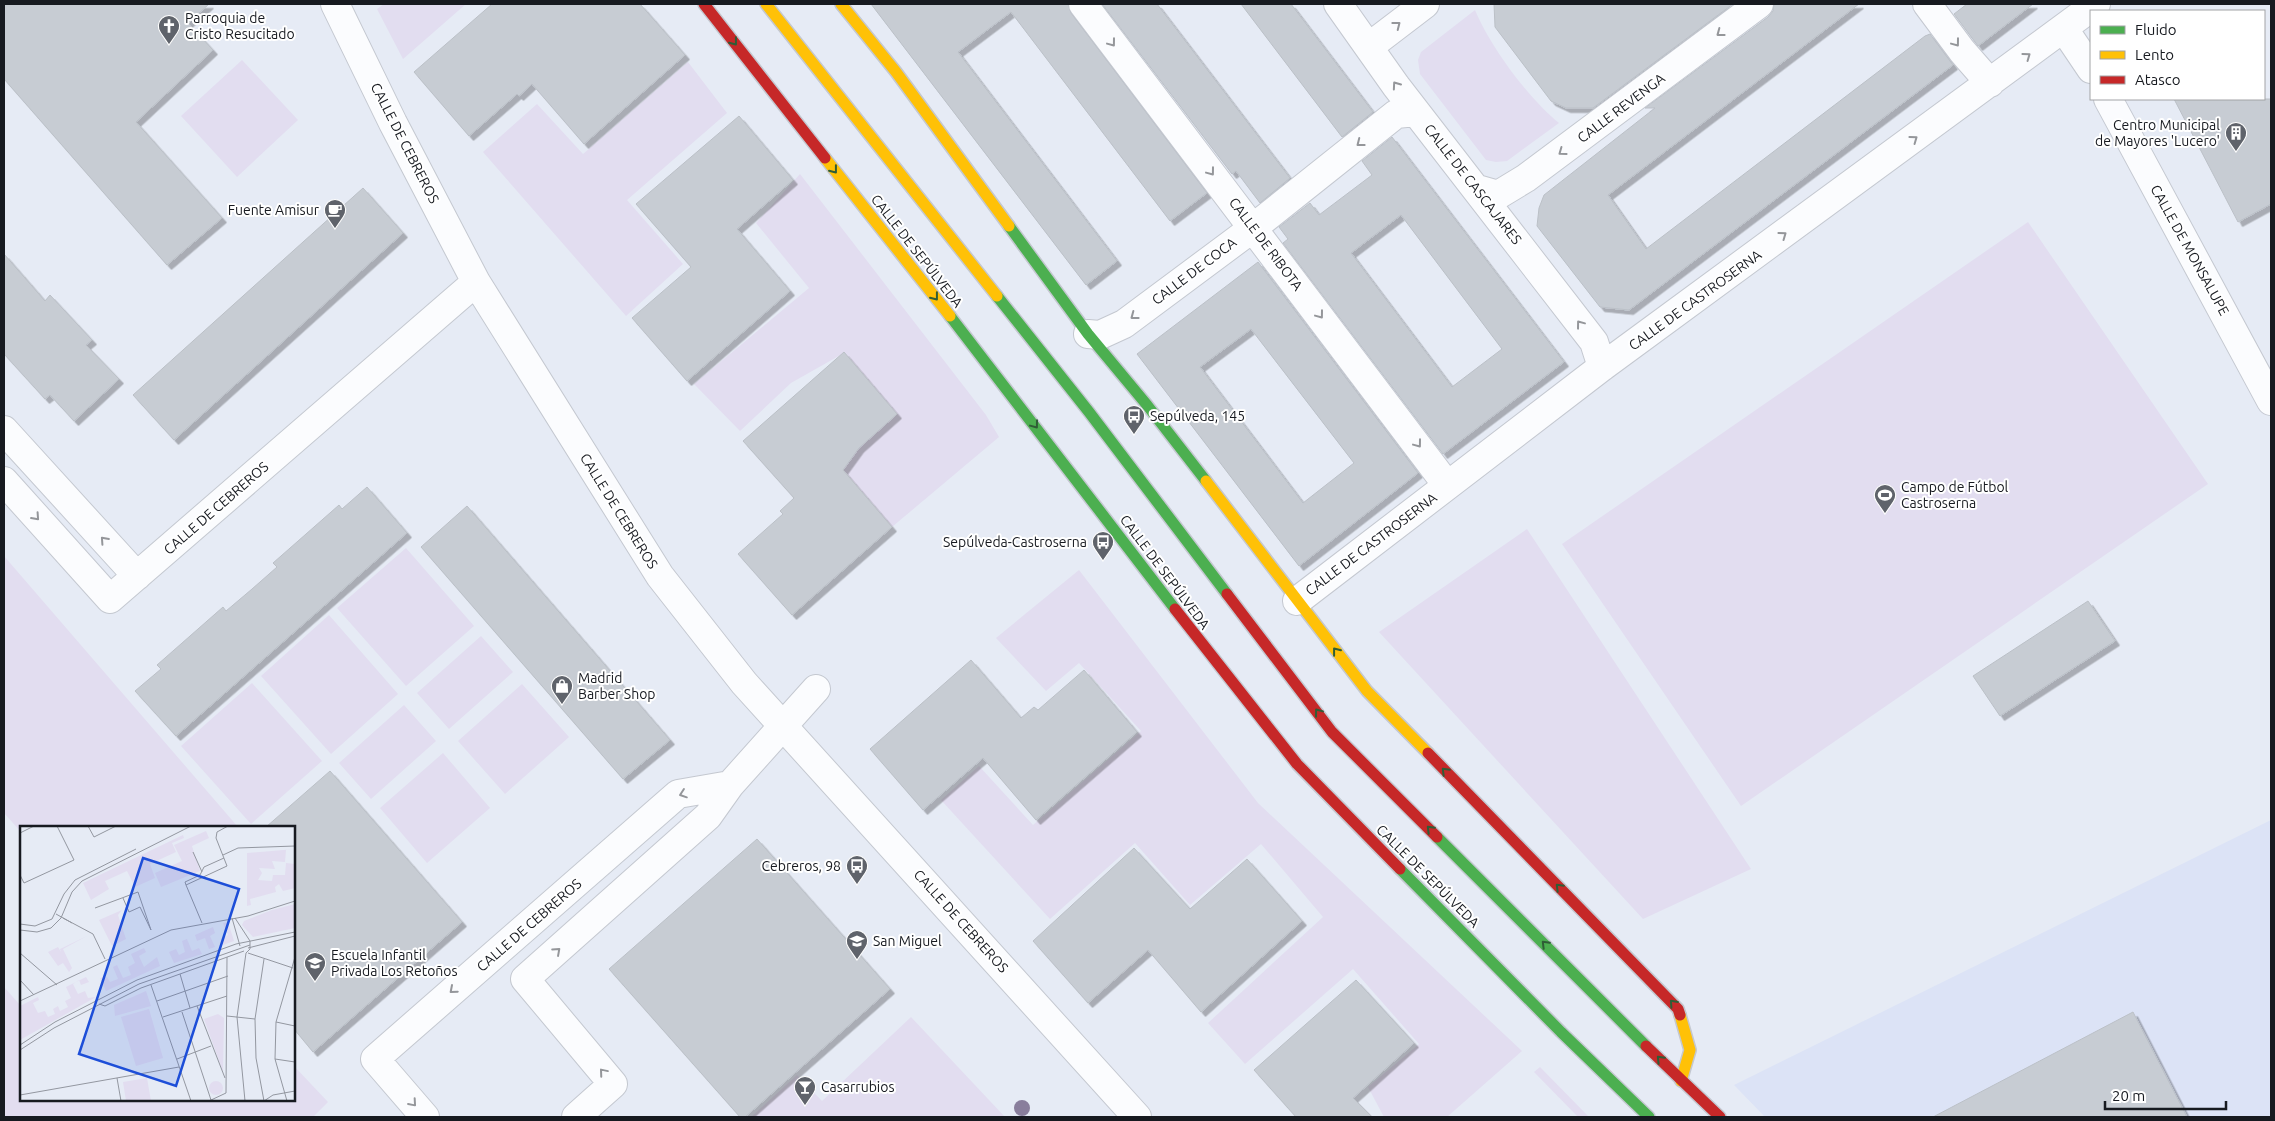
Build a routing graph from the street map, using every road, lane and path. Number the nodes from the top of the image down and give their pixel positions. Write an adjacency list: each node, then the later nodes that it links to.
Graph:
1 (335, 4): 19 (street, CALLE DE CEBREROS)
2 (704, 4): 35 (street, CALLE DE SEPÚLVEDA, one-way to 35)
3 (766, 4): 31 (street, one-way to 3)
4 (842, 4): 20 (street)
5 (1083, 4): 18 (street, CALLE DE RIBOTA, one-way to 18)
6 (1338, 4): 12 (street, CALLE DE CASCAJARES)
7 (1425, 4): 12 (street, one-way to 7)
8 (1759, 4): 17 (street, CALLE REVENGA, one-way to 17)
9 (1927, 4): 14 (street, one-way to 14)
10 (2096, 4): 11 (street, CALLE DE CASTROSERNA)
11 (2064, 29): 13 (street); 14 (street, CALLE DE CASTROSERNA, one-way to 11)
12 (1370, 46): 16 (street, CALLE DE CASCAJARES, one-way to 12)
13 (2090, 68)
14 (1990, 83): 21 (street, CALLE DE CASTROSERNA, one-way to 14)
15 (2109, 100): 22 (street, CALLE DE MONSALUPE)
16 (1416, 112): 17 (street, CALLE DE CASCAJARES); 18 (street, CALLE DE COCA, one-way to 18)
17 (1477, 189): 21 (street, CALLE DE CASCAJARES, one-way to 17)
18 (1253, 228): 20 (street, CALLE DE COCA, one-way to 20); 25 (street, CALLE DE RIBOTA, one-way to 25)
19 (476, 282): 26 (street, CALLE DE CEBREROS); 29 (street, CALLE DE CEBREROS)
20 (1088, 334): 27 (street)
21 (1602, 367): 25 (street, CALLE DE CASTROSERNA)
22 (2271, 401)
23 (4, 430): 26 (street, one-way to 23)
24 (4, 481): 26 (street, CALLE DE CEBREROS, one-way to 26)
25 (1448, 485): 27 (street, CALLE DE CASTROSERNA)
26 (137, 576)
27 (1297, 600): 31 (street, one-way to 27)
28 (816, 689): 29 (street)
29 (784, 725): 30 (street); 34 (street, CALLE DE CEBREROS)
30 (730, 785): 32 (street, CALLE DE CEBREROS, one-way to 32); 33 (street, one-way to 30)
31 (1681, 1081): 36 (street)
32 (425, 1117)
33 (576, 1117)
34 (1137, 1117)
35 (1649, 1117)
36 (1720, 1117)

